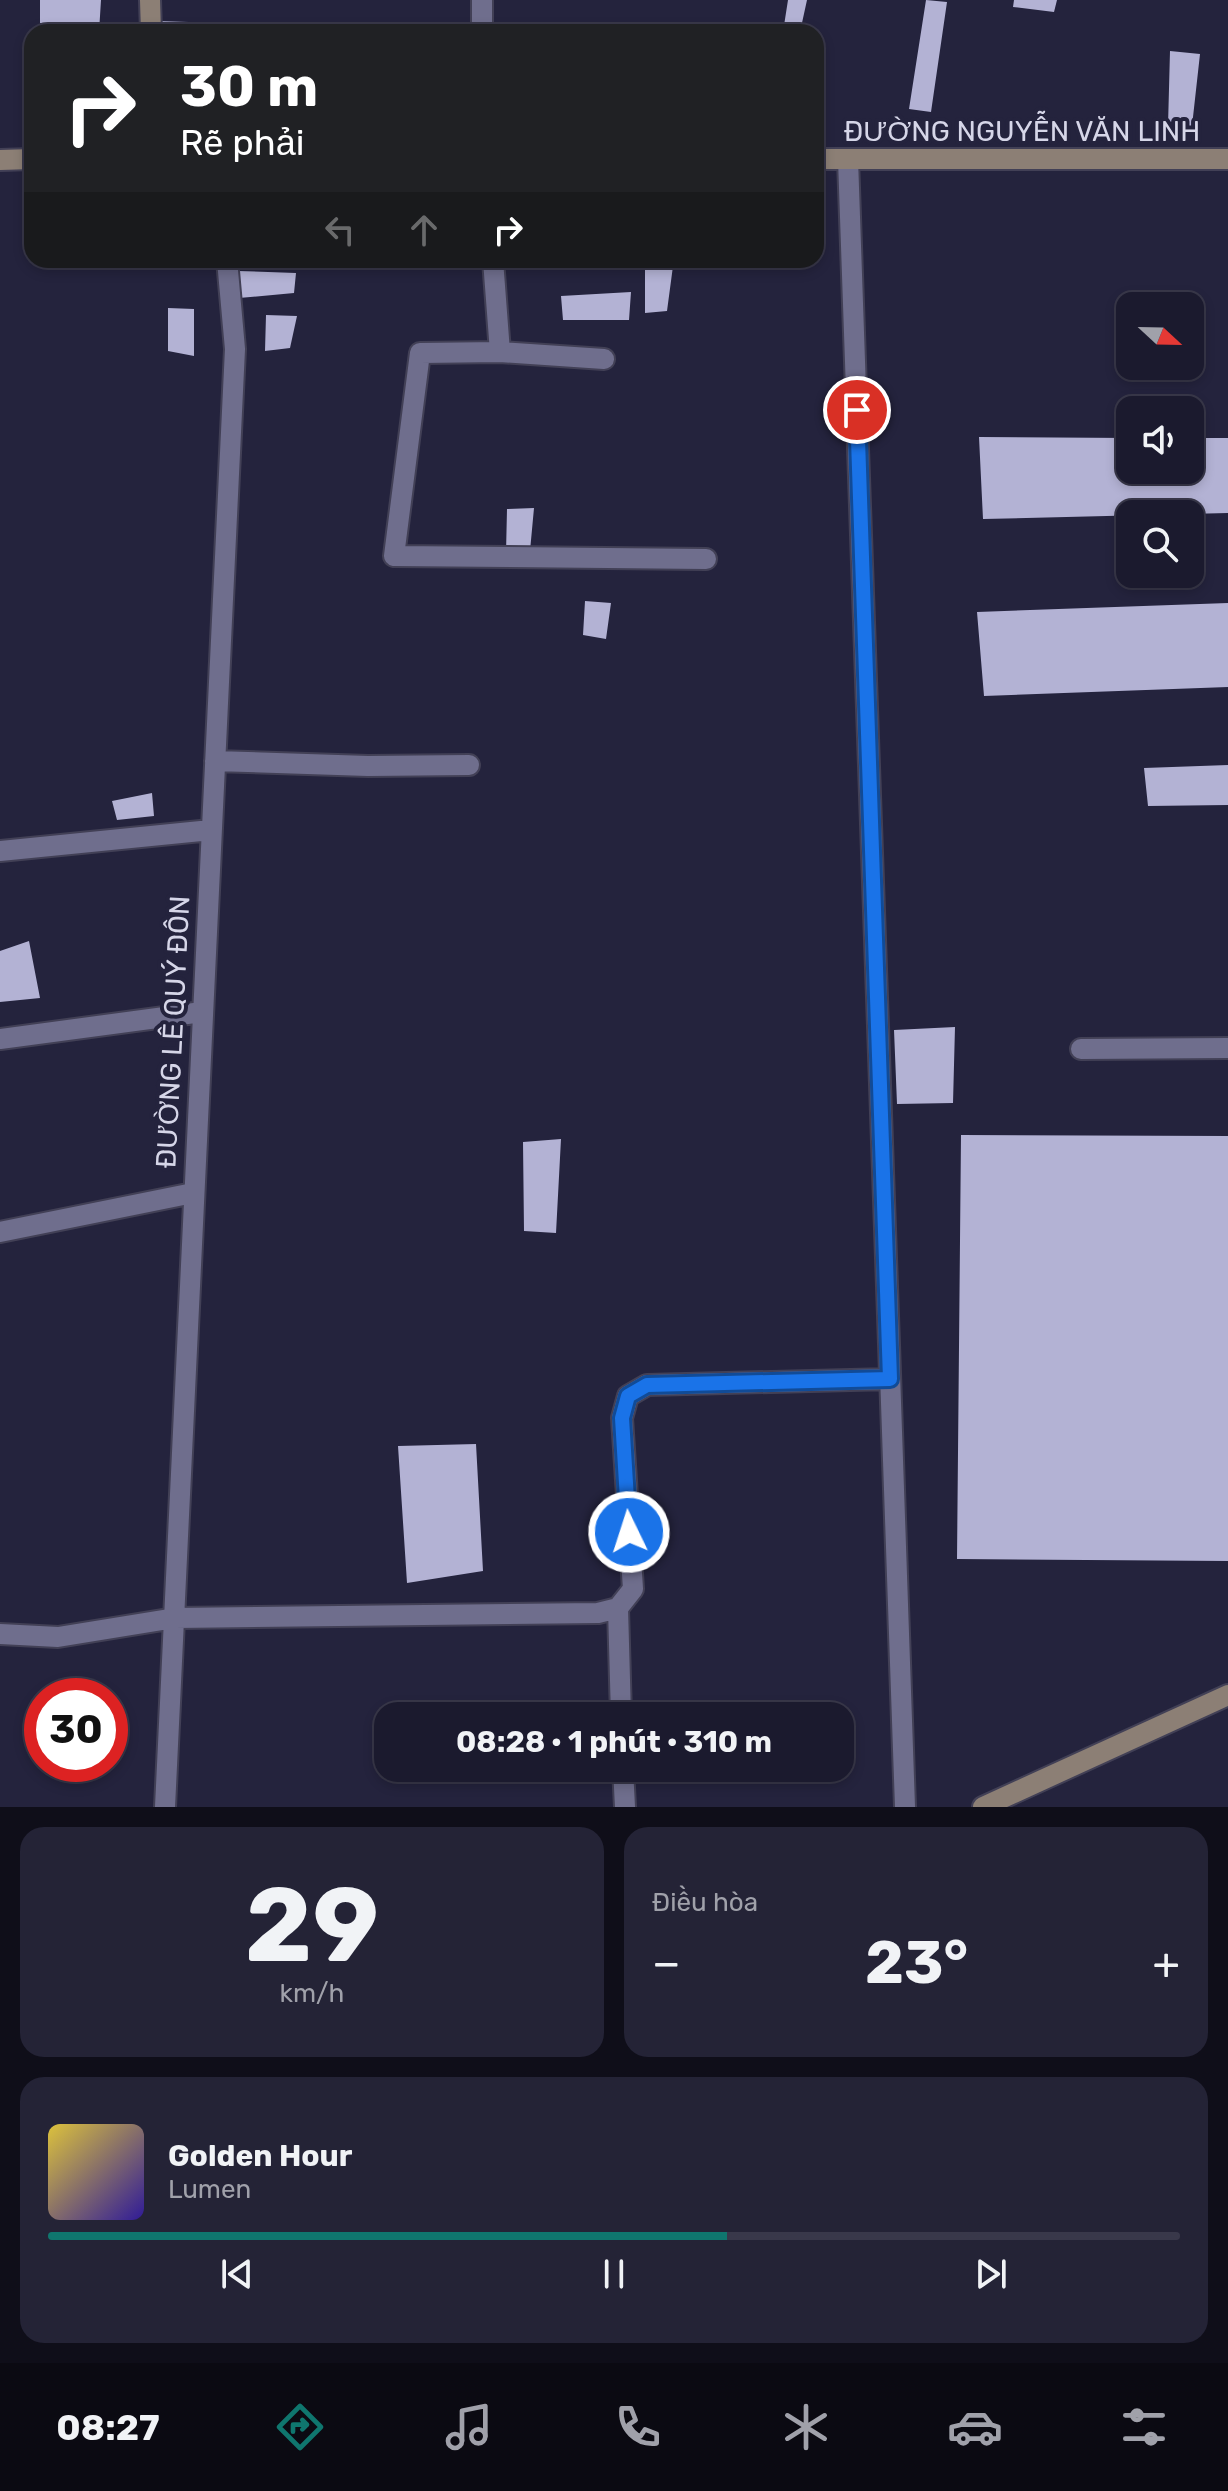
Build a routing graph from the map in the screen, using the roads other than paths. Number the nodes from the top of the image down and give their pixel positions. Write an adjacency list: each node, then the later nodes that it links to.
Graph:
1 (150, 0): 3 (street)
2 (482, 0): 4 (street)
3 (151, 24)
4 (482, 24)
5 (24, 159): 9 (street)
6 (824, 159): 7 (street, ĐƯỜNG NGUYỄN VĂN LINH)
7 (848, 159): 8 (street, ĐƯỜNG NGUYỄN VĂN LINH); 25 (street)
8 (1228, 159)
9 (0, 160)
10 (228, 268): 15 (street, ĐƯỜNG LÊ QUÝ ĐÔN)
11 (494, 268): 12 (street)
12 (500, 352): 13 (street); 14 (street)
13 (604, 359)
14 (706, 559)
15 (215, 761): 16 (street); 17 (street, ĐƯỜNG LÊ QUÝ ĐÔN)
16 (469, 765)
17 (211, 830): 18 (street); 19 (street, ĐƯỜNG LÊ QUÝ ĐÔN)
18 (0, 851)
19 (202, 1012): 20 (street); 23 (street, ĐƯỜNG LÊ QUÝ ĐÔN)
20 (0, 1039)
21 (1228, 1048): 22 (street)
22 (1081, 1049)
23 (193, 1193): 24 (street); 27 (street, ĐƯỜNG LÊ QUÝ ĐÔN)
24 (0, 1232)
25 (890, 1379): 26 (street); 34 (street)
26 (618, 1608): 27 (street); 30 (street)
27 (175, 1618): 28 (street); 32 (street, ĐƯỜNG LÊ QUÝ ĐÔN)
28 (0, 1634)
29 (1228, 1695): 35 (street)
30 (621, 1702)
31 (624, 1782): 33 (street)
32 (165, 1807)
33 (625, 1807)
34 (905, 1807)
35 (983, 1807)

